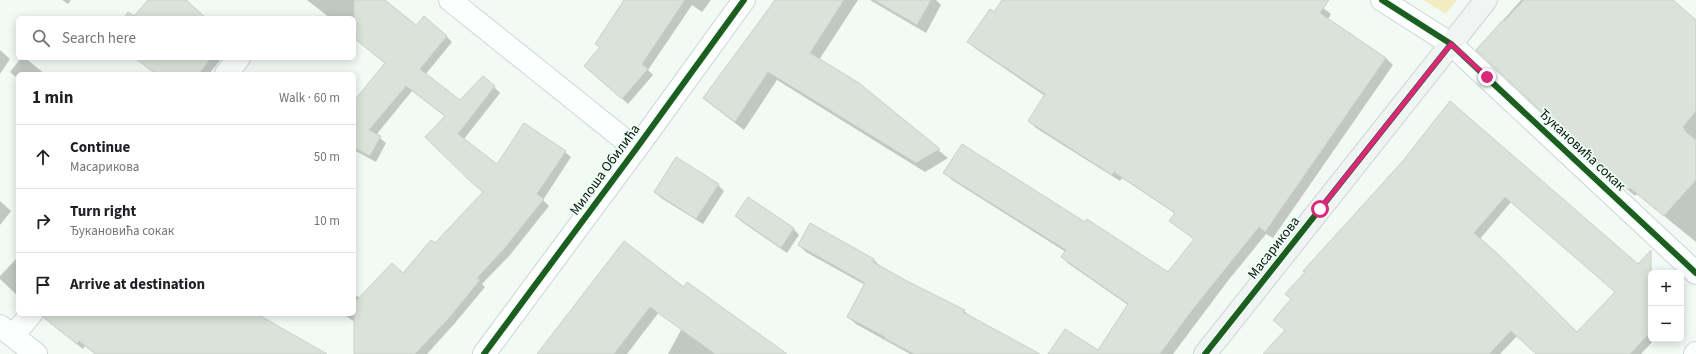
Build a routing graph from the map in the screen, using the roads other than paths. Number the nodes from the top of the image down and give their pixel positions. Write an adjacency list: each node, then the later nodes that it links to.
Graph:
1 (450, 0): 8 (street)
2 (744, 0): 8 (street, Милоша Обилића)
3 (1382, 0): 5 (street, Ђукановића сокак)
4 (1486, 0): 5 (main road, Масарикова)
5 (1451, 44): 9 (street, Ђукановића сокак); 14 (main road, Масарикова)
6 (237, 60): 7 (street)
7 (228, 72)
8 (636, 149): 13 (street, Милоша Обилића)
9 (1696, 273)
10 (28, 316): 11 (street)
11 (6, 331): 12 (street)
12 (36, 354)
13 (484, 354)
14 (1205, 354)

